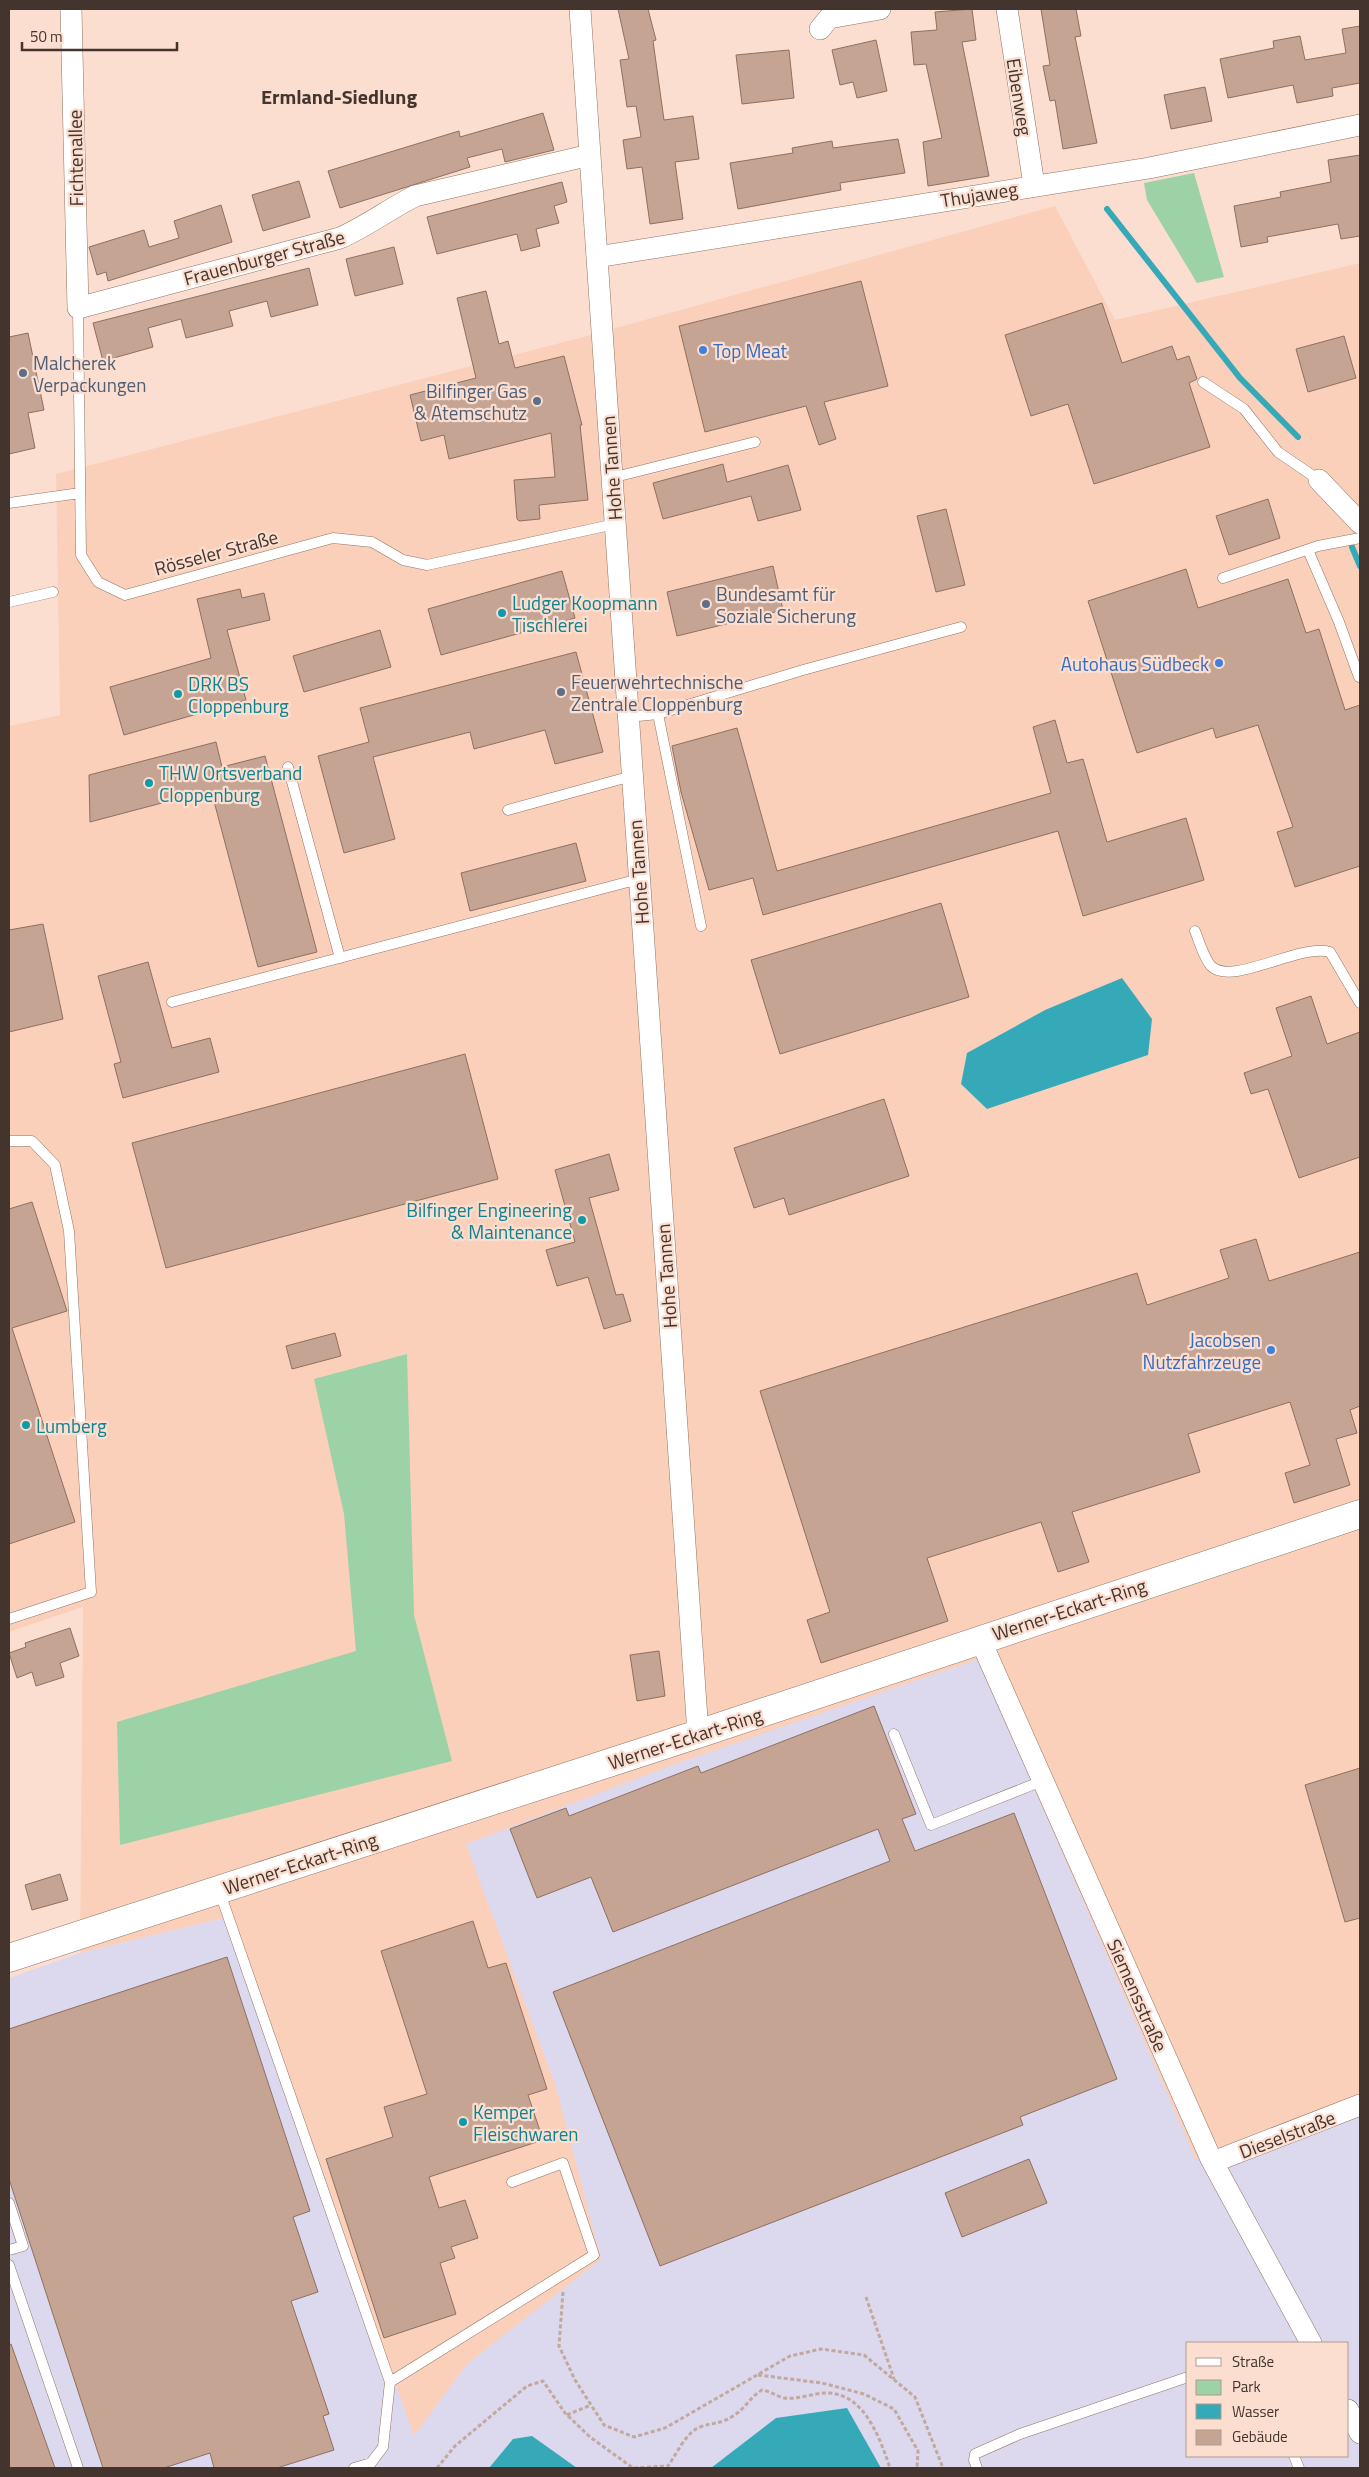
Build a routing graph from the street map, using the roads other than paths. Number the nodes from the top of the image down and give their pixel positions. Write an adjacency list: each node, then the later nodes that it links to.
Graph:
1 (71, 9): 10 (street, Fichtenallee)
2 (580, 9): 7 (street, Hohe Tannen)
3 (880, 9): 5 (street)
4 (1007, 9): 8 (street, Eibenweg)
5 (820, 29)
6 (1360, 125): 8 (street, Thujaweg)
7 (590, 155): 9 (street, Hohe Tannen); 10 (street, Frauenburger Straße)
8 (1034, 185): 9 (street, Thujaweg)
9 (597, 257): 13 (street, Hohe Tannen)
10 (78, 308): 15 (lane, Rösseler Straße)
11 (1203, 382): 14 (lane)
12 (756, 442): 13 (lane)
13 (611, 478): 18 (street, Hohe Tannen)
14 (1319, 480): 17 (street)
15 (80, 493): 16 (lane); 18 (lane, Rösseler Straße)
16 (9, 503)
17 (1360, 523)
18 (615, 524): 27 (street, Hohe Tannen)
19 (1360, 538): 20 (lane)
20 (1308, 550): 21 (lane); 25 (lane)
21 (1223, 578)
22 (53, 592): 23 (lane)
23 (9, 602)
24 (961, 627): 26 (lane)
25 (1359, 677)
26 (658, 714): 27 (lane); 32 (lane)
27 (628, 716): 29 (street, Hohe Tannen)
28 (288, 767): 34 (lane)
29 (632, 776): 30 (lane); 31 (street, Hohe Tannen)
30 (508, 810)
31 (639, 879): 34 (lane); 41 (street, Hohe Tannen)
32 (701, 926)
33 (1195, 931): 36 (lane)
34 (340, 958): 35 (lane)
35 (172, 1002)
36 (1360, 1003)
37 (9, 1141): 39 (lane)
38 (1360, 1514): 40 (street, Werner-Eckart-Ring)
39 (9, 1620)
40 (980, 1639): 41 (street, Werner-Eckart-Ring); 43 (street, Siemensstraße)
41 (698, 1734): 44 (street, Werner-Eckart-Ring)
42 (894, 1734): 43 (lane)
43 (1042, 1781): 47 (street, Siemensstraße)
44 (218, 1890): 45 (street, Werner-Eckart-Ring); 54 (lane)
45 (9, 1958)
46 (1360, 2105): 47 (street, Dieselstraße)
47 (1213, 2162): 52 (street, Siemensstraße)
48 (512, 2182): 54 (lane)
49 (9, 2203): 50 (lane)
50 (9, 2250)
51 (9, 2264): 57 (lane)
52 (1311, 2342)
53 (1186, 2378): 59 (lane)
54 (390, 2382): 58 (lane)
55 (1349, 2412): 56 (street)
56 (1360, 2433)
57 (78, 2468)
58 (354, 2468)
59 (977, 2468)

